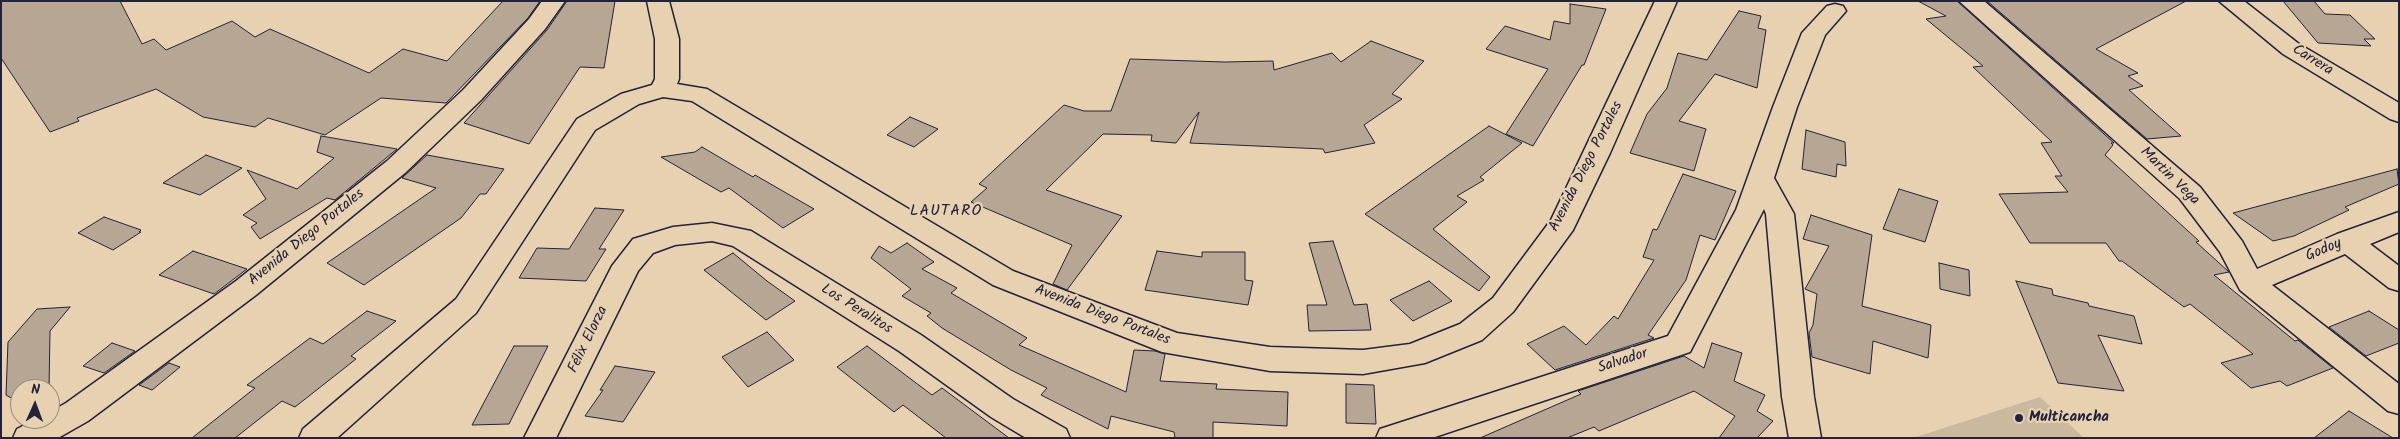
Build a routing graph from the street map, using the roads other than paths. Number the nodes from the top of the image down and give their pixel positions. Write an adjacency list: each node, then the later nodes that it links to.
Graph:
1 (554, 1): 16 (street, Avenida Diego Portales)
2 (658, 1): 7 (street)
3 (1666, 1): 7 (street, Avenida Diego Portales)
4 (1970, 1): 14 (street, Martin Vega)
5 (2230, 1): 8 (street, Carrera)
6 (1835, 11): 9 (street, Salvador)
7 (662, 90): 17 (street, Avenida Diego Portales)
8 (2399, 114)
9 (1762, 180): 20 (street, Salvador); 21 (street)
10 (2399, 221): 11 (street, Godoy)
11 (2347, 241): 13 (street); 14 (street, Godoy)
12 (643, 246): 18 (street, Félix Elorza); 19 (street, Los Peralitos)
13 (2399, 281)
14 (2250, 283): 15 (street, Martin Vega)
15 (2399, 402)
16 (29, 438)
17 (315, 438)
18 (540, 438)
19 (1054, 438)
20 (1392, 438)
21 (1805, 438)

